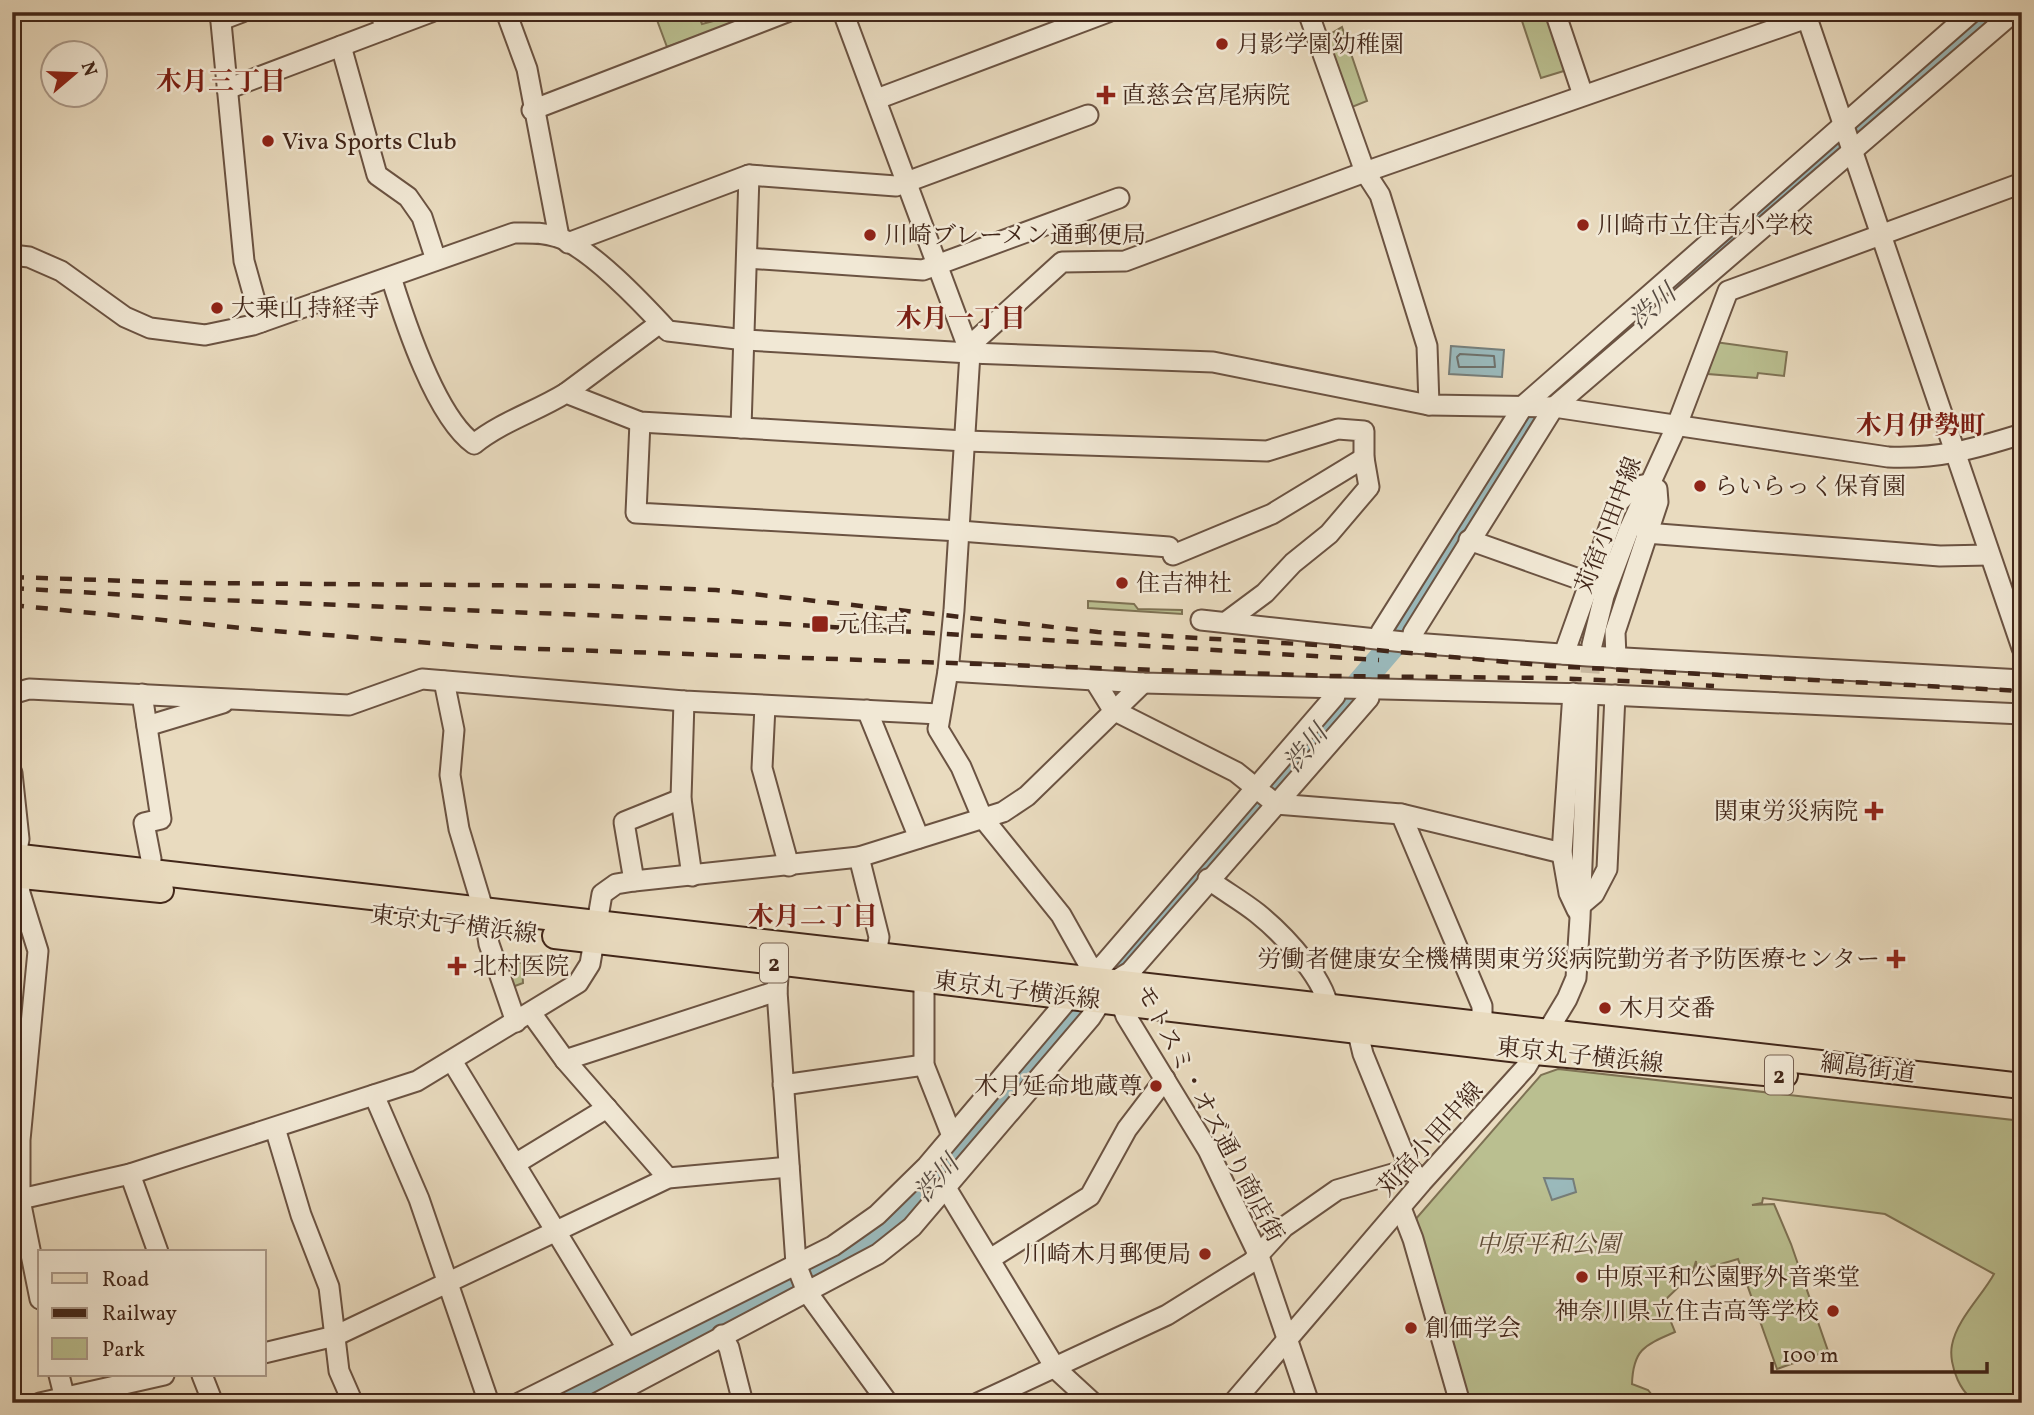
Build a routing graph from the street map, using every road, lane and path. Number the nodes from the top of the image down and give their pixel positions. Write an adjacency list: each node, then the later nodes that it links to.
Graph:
1 (242, 12): 12 (street)
2 (431, 12): 13 (street)
3 (506, 12): 18 (street)
4 (787, 12): 18 (street)
5 (843, 12): 17 (street)
6 (1108, 12): 17 (street)
7 (1308, 12): 22 (street)
8 (1555, 12): 16 (street)
9 (1972, 12): 20 (street)
10 (2014, 12): 21 (street)
11 (1806, 15): 16 (street); 20 (street)
12 (221, 16): 15 (street)
13 (383, 21): 14 (street)
14 (341, 46): 15 (street); 31 (street)
15 (227, 89): 34 (street)
16 (1583, 95): 22 (street)
17 (877, 99): 24 (street)
18 (533, 110): 28 (street)
19 (1088, 115): 24 (street)
20 (1843, 123): 21 (street); 40 (street)
21 (1853, 150): 27 (street); 41 (street)
22 (1365, 172): 37 (street); 39 (street)
23 (749, 174): 24 (street); 28 (street); 30 (street)
24 (908, 182): 32 (street)
25 (2022, 183): 27 (street, 苅宿小田中線)
26 (1119, 198): 32 (street)
27 (1882, 234): 43 (street, 苅宿小田中線); 47 (street)
28 (564, 240): 31 (street); 35 (street)
29 (12, 256): 34 (street)
30 (747, 258): 32 (street); 36 (street)
31 (436, 260): 33 (street)
32 (939, 266): 37 (street)
33 (391, 276): 34 (street); 38 (street)
34 (261, 322)
35 (660, 323): 36 (street); 38 (street)
36 (745, 340): 37 (street); 44 (street)
37 (970, 354): 39 (street); 46 (street, モトスミ・オズ通り商店街)
38 (566, 393): 42 (street)
39 (1429, 404): 40 (street)
40 (1524, 405): 41 (street); 57 (street)
41 (1554, 407): 43 (street); 52 (street)
42 (640, 422): 44 (street); 50 (street)
43 (1677, 425): 47 (street); 49 (street, 苅宿小田中線)
44 (741, 428): 46 (street)
45 (2022, 433): 47 (street)
46 (965, 442): 48 (street); 50 (street, モトスミ・オズ通り商店街)
47 (1956, 454): 53 (street)
48 (1364, 458): 50 (street); 56 (street)
49 (1648, 484): 51 (street); 54 (street); 59 (street, 苅宿小田中線)
50 (960, 531): 63 (street, モトスミ・オズ通り商店街)
51 (1646, 533): 53 (street); 62 (street)
52 (1469, 540): 54 (street); 58 (street)
53 (1989, 555): 60 (street)
54 (1590, 583): 61 (street)
55 (1201, 620): 56 (street)
56 (1226, 622): 57 (street)
57 (1380, 639): 58 (street)
58 (1413, 643): 61 (street)
59 (1592, 645)
60 (2022, 648)
61 (1564, 654): 62 (street)
62 (1616, 658): 64 (street)
63 (948, 671): 66 (street); 79 (street, モトスミ・オズ通り商店街)
64 (2022, 680)
65 (444, 681): 73 (street); 75 (street); 98 (street)
66 (1095, 681): 67 (street); 78 (street)
67 (1143, 683): 68 (street); 78 (street)
68 (1337, 689): 69 (street); 83 (street)
69 (1370, 689): 74 (street); 85 (street)
70 (12, 694): 71 (street)
71 (142, 694): 73 (street); 81 (street)
72 (1615, 695): 74 (street); 80 (street); 97 (street)
73 (240, 698): 81 (street)
74 (1581, 698): 89 (street); 97 (street, 苅宿小田中線)
75 (684, 701): 76 (street); 84 (street)
76 (765, 706): 77 (street); 92 (street)
77 (867, 710): 79 (street); 88 (street)
78 (1113, 710): 83 (street); 87 (street)
79 (939, 714): 87 (street, モトスミ・オズ通り商店街)
80 (2022, 714)
81 (147, 726): 93 (street)
82 (12, 773): 91 (street)
83 (1255, 787): 85 (street); 103 (street)
84 (681, 799): 94 (street); 96 (street)
85 (1276, 804): 86 (street); 95 (street)
86 (1401, 814): 89 (street); 108 (street)
87 (982, 817): 88 (street); 103 (street, モトスミ・オズ通り商店街)
88 (919, 838): 90 (street)
89 (1562, 853): 97 (street)
90 (859, 857): 92 (street); 101 (street)
91 (15, 866): 93 (main road, 東京丸子横浜線 / 2); 98 (main road, 東京丸子横浜線 / 2); 127 (street)
92 (789, 866): 94 (street)
93 (149, 873): 98 (main road, 東京丸子横浜線 / 2)
94 (692, 876): 96 (street)
95 (1208, 879): 103 (street); 105 (street)
96 (634, 881): 99 (street)
97 (1581, 911): 109 (street, 苅宿小田中線)
98 (486, 920): 99 (main road, 東京丸子横浜線 / 2); 106 (street)
99 (594, 933): 100 (main road, 東京丸子横浜線 / 2); 106 (street)
100 (780, 954): 101 (main road, 東京丸子横浜線 / 2); 104 (street)
101 (875, 964): 102 (main road, 東京丸子横浜線 / 2)
102 (924, 969): 103 (main road, 東京丸子横浜線 / 2); 112 (street)
103 (1098, 988): 105 (main road, 東京丸子横浜線 / 2); 113 (street, モトスミ・オズ通り商店街); 120 (street); 126 (street)
104 (777, 991): 110 (street); 114 (street)
105 (1329, 1016): 107 (main road, 東京丸子横浜線 / 2); 108 (main road, 東京丸子横浜線 / 2)
106 (523, 1018): 110 (street); 111 (street)
107 (1357, 1029): 108 (main road, 東京丸子横浜線 / 2); 124 (street)
108 (1483, 1034): 109 (main road, 東京丸子横浜線 / 2)
109 (1541, 1042): 115 (main road, 綱島街道 / 2); 117 (main road, 東京丸子横浜線 / 2); 124 (street, 苅宿小田中線)
110 (565, 1060): 118 (street)
111 (452, 1061): 116 (street); 121 (street)
112 (924, 1065): 114 (street); 120 (street)
113 (1165, 1079): 131 (street, モトスミ・オズ通り商店街); 132 (street)
114 (783, 1085): 122 (street)
115 (2022, 1086)
116 (374, 1095): 119 (street); 134 (street)
117 (2022, 1101)
118 (607, 1108): 121 (street); 125 (street)
119 (275, 1128): 123 (street); 138 (street)
120 (952, 1136): 133 (street)
121 (515, 1164): 129 (street)
122 (789, 1167): 125 (street); 133 (street)
123 (130, 1174): 127 (street); 130 (street)
124 (1416, 1175): 128 (street, 苅宿小田中線); 131 (street)
125 (668, 1178): 129 (street)
126 (946, 1188): 132 (street); 136 (street)
127 (16, 1201): 135 (street)
128 (1401, 1208): 139 (street, 苅宿小田中線); 159 (street)
129 (557, 1231): 134 (street); 140 (street)
130 (157, 1250)
131 (1259, 1256): 139 (street, モトスミ・オズ通り商店街); 142 (street)
132 (990, 1259): 142 (street)
133 (796, 1265): 136 (street); 140 (street)
134 (447, 1281): 138 (street); 150 (street)
135 (38, 1291)
136 (807, 1292): 137 (street); 154 (street)
137 (722, 1335): 152 (street); 153 (street)
138 (335, 1336): 141 (street); 149 (street)
139 (1287, 1341): 157 (street, 苅宿小田中線); 158 (street, モトスミ・オズ通り商店街)
140 (627, 1348): 151 (street)
141 (266, 1353)
142 (1056, 1369): 155 (street); 156 (street)
143 (59, 1376): 146 (street)
144 (160, 1376): 146 (street)
145 (202, 1376): 148 (street)
146 (65, 1400): 147 (street)
147 (40, 1403)
148 (213, 1403)
149 (352, 1403)
150 (489, 1403)
151 (519, 1403)
152 (597, 1403)
153 (743, 1403)
154 (888, 1403)
155 (978, 1403)
156 (1093, 1403)
157 (1233, 1403)
158 (1309, 1403)
159 (1460, 1403)

